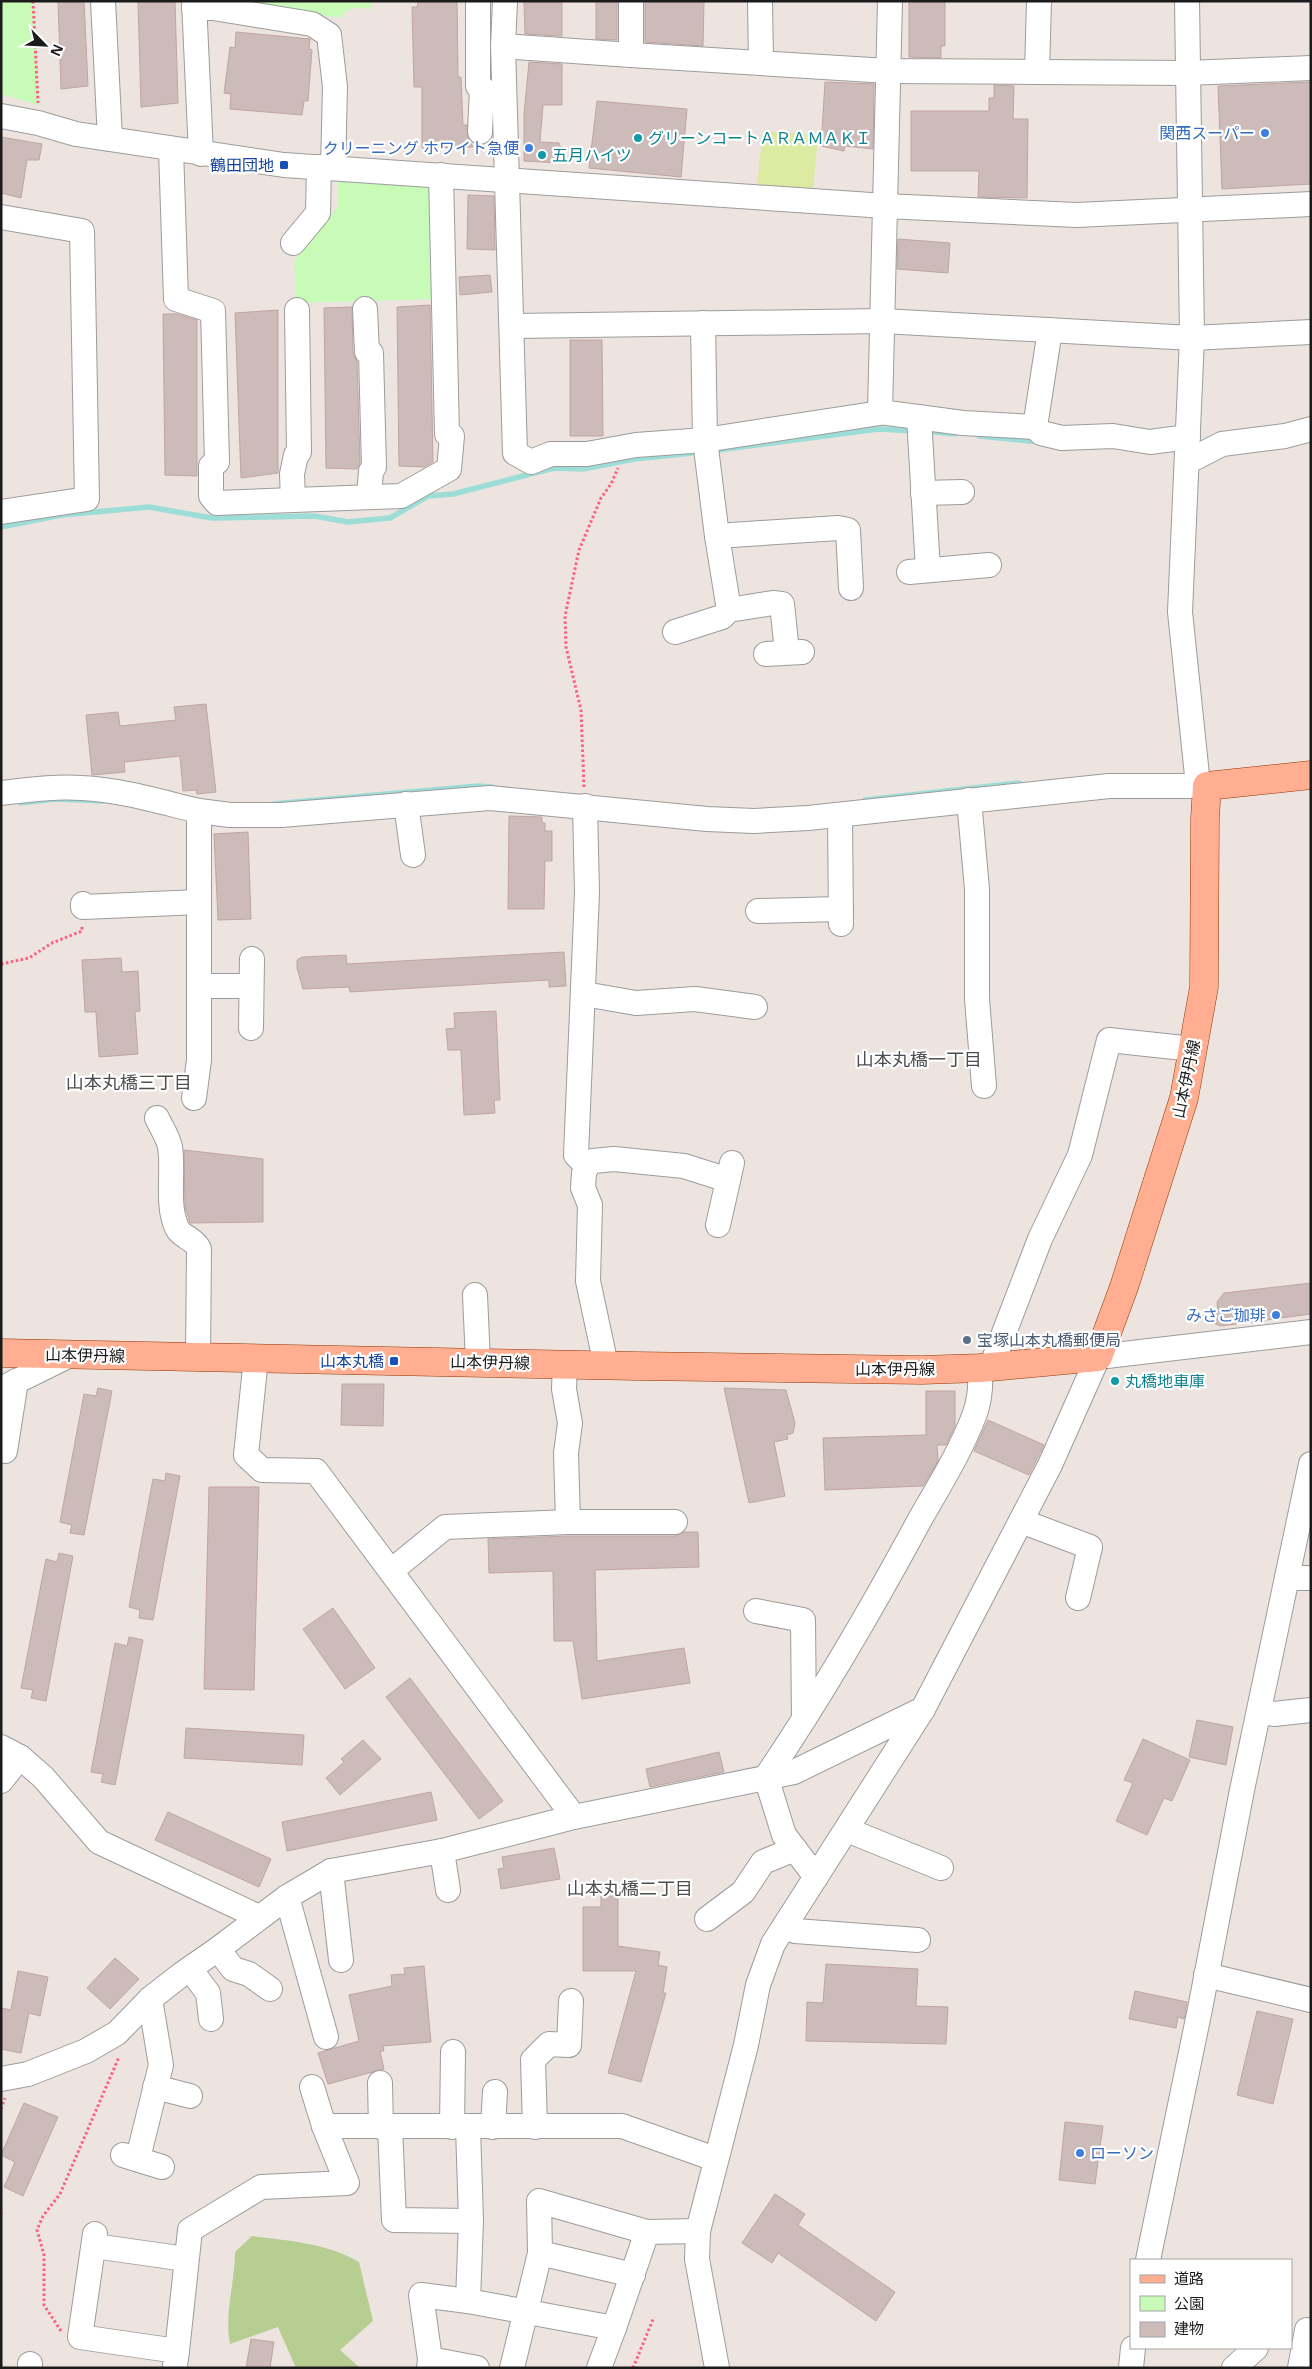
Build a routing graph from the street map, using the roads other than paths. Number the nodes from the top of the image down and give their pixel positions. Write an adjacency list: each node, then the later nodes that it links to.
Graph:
1 (103, 1): 19 (street)
2 (478, 1): 18 (street)
3 (505, 1): 10 (street)
4 (631, 1): 11 (street)
5 (760, 1): 12 (street)
6 (890, 1): 14 (street)
7 (1039, 1): 15 (street)
8 (1187, 1): 16 (street)
9 (194, 4): 21 (street); 22 (street)
10 (503, 46): 11 (street); 24 (street)
11 (631, 55): 12 (street)
12 (761, 63): 14 (street)
13 (1311, 68): 16 (street)
14 (888, 71): 15 (street); 26 (street)
15 (1037, 72): 16 (street)
16 (1188, 73): 27 (street)
17 (1, 116): 19 (street)
18 (480, 132)
19 (110, 139): 20 (street)
20 (171, 149): 21 (street); 48 (street)
21 (200, 154): 22 (street)
22 (326, 167): 23 (street); 29 (street)
23 (441, 175): 24 (street); 47 (street)
24 (508, 180): 26 (street); 34 (street)
25 (1311, 204): 27 (street)
26 (885, 206): 27 (street); 32 (street)
27 (1191, 210): 37 (street)
28 (1, 217): 49 (street)
29 (293, 243)
30 (364, 309): 47 (street)
31 (297, 310): 48 (street)
32 (883, 321): 33 (street); 35 (street); 38 (street)
33 (703, 323): 34 (street); 43 (street)
34 (513, 326): 43 (street)
35 (1050, 330): 37 (street); 40 (street)
36 (1311, 332): 37 (street)
37 (1192, 338): 42 (street)
38 (880, 412): 39 (street); 43 (street)
39 (919, 418): 40 (street); 46 (street)
40 (1035, 427): 42 (street)
41 (1311, 429): 44 (street)
42 (1188, 437): 44 (street)
43 (705, 440): 50 (street)
44 (1187, 462): 57 (street)
45 (962, 492): 46 (street)
46 (923, 493): 51 (street)
47 (369, 497): 48 (street)
48 (293, 500)
49 (1, 512)
50 (717, 536): 52 (street); 53 (street)
51 (989, 565)
52 (850, 588)
53 (728, 610): 54 (street); 55 (street)
54 (675, 632)
55 (786, 653)
56 (1311, 775): 57 (main road)
57 (1202, 786): 59 (street); 74 (main road, 山本伊丹線)
58 (1, 793): 62 (street)
59 (969, 800): 63 (street); 75 (street)
60 (406, 804): 61 (street); 62 (street); 64 (street)
61 (585, 806): 63 (street); 71 (street)
62 (199, 811): 65 (street)
63 (840, 815): 67 (street)
64 (413, 855)
65 (199, 902): 66 (street); 69 (street)
66 (83, 906)
67 (767, 906)
68 (252, 959): 70 (street)
69 (200, 986): 70 (street); 76 (street)
70 (251, 986): 73 (street)
71 (584, 994): 72 (street); 78 (street)
72 (755, 1007)
73 (251, 1028)
74 (1194, 1049): 85 (main road, 山本伊丹線); 90 (street)
75 (984, 1086)
76 (194, 1098)
77 (157, 1118): 84 (street)
78 (587, 1166): 79 (street); 89 (street)
79 (718, 1225)
80 (475, 1295): 87 (street)
81 (1311, 1332): 85 (street)
82 (1, 1353): 83 (main road, 山本伊丹線)
83 (72, 1354): 84 (main road, 山本伊丹線); 91 (street)
84 (198, 1357): 86 (main road, 山本伊丹線)
85 (1098, 1357): 90 (main road, 山本伊丹線); 96 (street)
86 (256, 1358): 87 (main road, 山本伊丹線); 97 (street)
87 (478, 1362): 88 (main road, 山本伊丹線)
88 (565, 1364): 89 (main road, 山本伊丹線); 94 (street)
89 (606, 1366): 90 (main road, 山本伊丹線)
90 (986, 1367): 105 (street)
91 (8, 1385): 92 (street)
92 (5, 1451)
93 (1311, 1464): 98 (street)
94 (568, 1522): 95 (street); 97 (street)
95 (675, 1522)
96 (1021, 1522): 100 (street); 102 (street)
97 (391, 1571): 109 (street)
98 (1287, 1578): 99 (street); 104 (street)
99 (1311, 1578)
100 (1078, 1598)
101 (756, 1611): 105 (street)
102 (923, 1709): 107 (street); 110 (street)
103 (1311, 1710): 104 (street)
104 (1259, 1712): 125 (street)
105 (804, 1719): 107 (street)
106 (11, 1752): 108 (street); 118 (street)
107 (766, 1777): 109 (street); 111 (street)
108 (1, 1781)
109 (574, 1817): 112 (street)
110 (847, 1830): 113 (street); 115 (street)
111 (795, 1849): 115 (street); 119 (street)
112 (442, 1851): 114 (street); 116 (street)
113 (941, 1868)
114 (331, 1871): 117 (street); 123 (street)
115 (816, 1878): 120 (street)
116 (448, 1890)
117 (287, 1897): 118 (street); 131 (street)
118 (259, 1917): 122 (street)
119 (707, 1918)
120 (787, 1923): 121 (street); 144 (street)
121 (918, 1940)
122 (218, 1950): 124 (street); 126 (street)
123 (341, 1960)
124 (190, 1969): 127 (street); 130 (street)
125 (1206, 1975): 128 (street); 151 (street)
126 (270, 1989)
127 (150, 1999): 133 (street); 136 (street)
128 (1311, 2000)
129 (571, 2001): 143 (street)
130 (211, 2019)
131 (326, 2037)
132 (453, 2052): 141 (street)
133 (1, 2079)
134 (380, 2083): 140 (street)
135 (312, 2087): 139 (street)
136 (155, 2088): 138 (street); 145 (street)
137 (495, 2092): 142 (street)
138 (190, 2096)
139 (324, 2126): 140 (street); 150 (street)
140 (386, 2127): 141 (street); 146 (street)
141 (460, 2127): 142 (street); 146 (street)
142 (493, 2127): 143 (street)
143 (535, 2127): 144 (street)
144 (715, 2159): 147 (street)
145 (162, 2167)
146 (471, 2221): 153 (street)
147 (698, 2231): 148 (street); 164 (street)
148 (647, 2232): 149 (street); 152 (street)
149 (540, 2253): 152 (street); 154 (street)
150 (186, 2259): 159 (street); 159 (street)
151 (1148, 2259)
152 (633, 2275): 155 (street)
153 (468, 2301): 154 (street); 160 (street)
154 (526, 2312): 155 (street); 162 (street)
155 (614, 2328): 163 (street)
156 (1303, 2330): 167 (street)
157 (1133, 2349): 165 (street)
158 (1255, 2349): 166 (street)
159 (176, 2360)
160 (430, 2363): 161 (street)
161 (477, 2368)
162 (512, 2368)
163 (599, 2368)
164 (717, 2368)
165 (1131, 2368)
166 (1234, 2368)
167 (1300, 2368)

